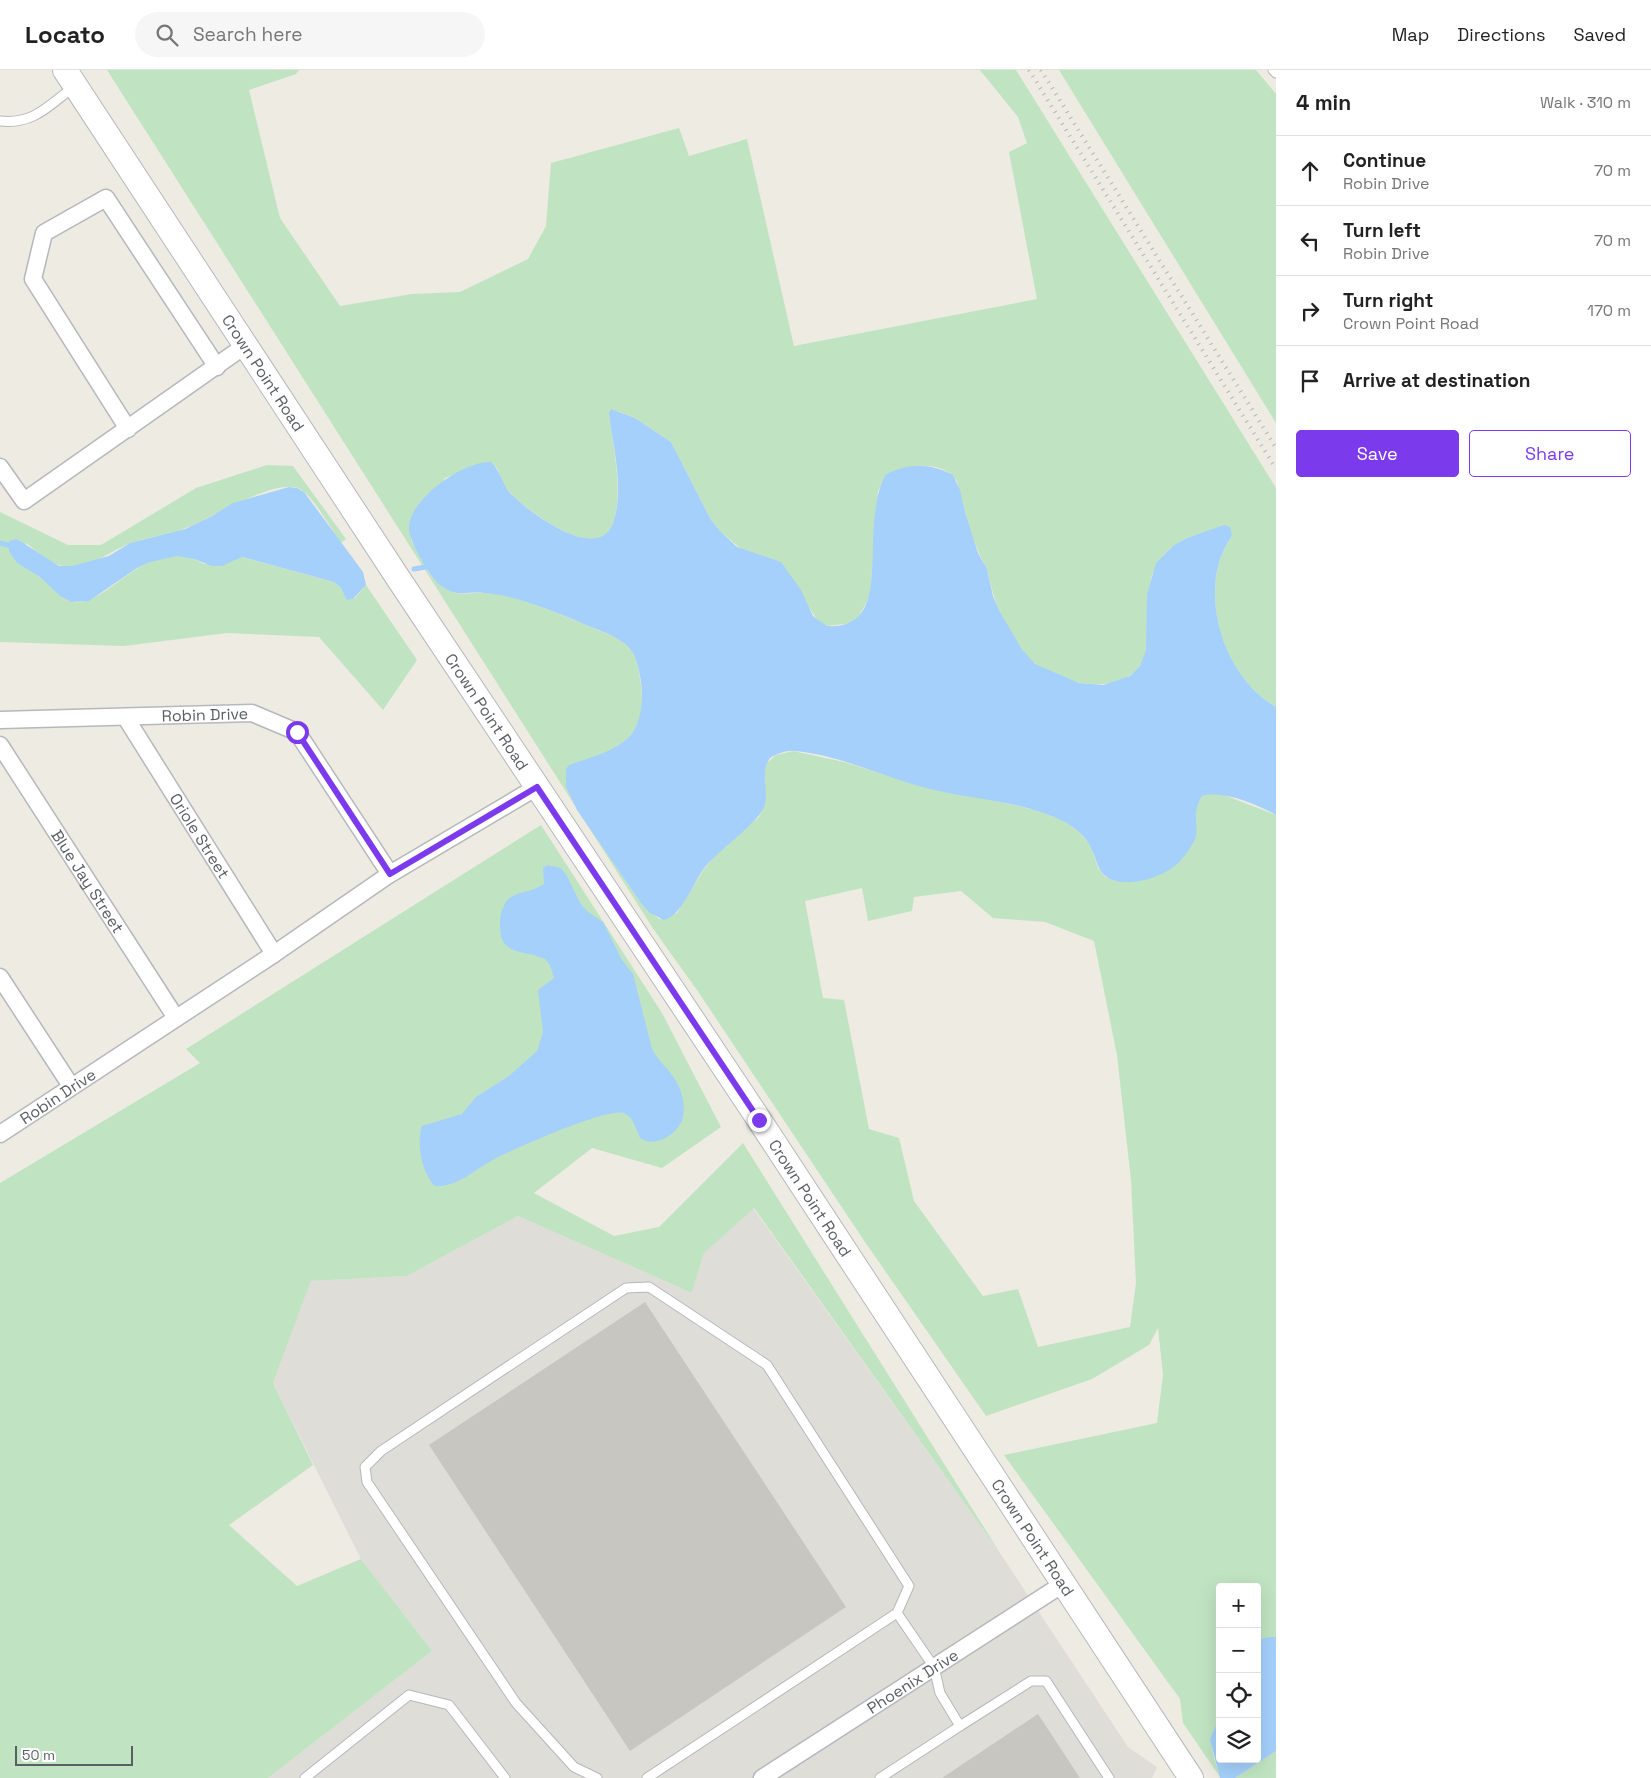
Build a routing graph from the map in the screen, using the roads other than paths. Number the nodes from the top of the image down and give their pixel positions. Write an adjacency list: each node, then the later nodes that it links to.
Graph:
1 (1273, 70): 2 (lane)
2 (1276, 73)
3 (70, 78): 4 (lane); 5 (main road, Crown Point Road)
4 (0, 121)
5 (246, 345): 6 (street); 12 (main road, Crown Point Road)
6 (217, 367): 7 (street); 7 (street)
7 (128, 429): 8 (street)
8 (0, 468)
9 (126, 718): 10 (street, Robin Drive); 13 (street, Robin Drive); 14 (street, Oriole Street)
10 (0, 720)
11 (0, 745): 16 (street, Blue Jay Street)
12 (537, 787): 13 (street, Robin Drive); 19 (main road, Crown Point Road)
13 (390, 874): 14 (street, Robin Drive)
14 (274, 954): 16 (street, Robin Drive)
15 (0, 977): 17 (street)
16 (176, 1018): 17 (street, Robin Drive)
17 (71, 1086): 18 (street, Robin Drive)
18 (0, 1134)
19 (1063, 1584): 21 (street, Phoenix Drive); 30 (main road, Crown Point Road)
20 (897, 1613): 21 (lane); 25 (lane); 26 (lane)
21 (934, 1667): 22 (lane); 27 (street, Phoenix Drive)
22 (960, 1726): 28 (lane); 29 (lane)
23 (305, 1778): 24 (lane)
24 (504, 1778)
25 (597, 1778)
26 (647, 1778)
27 (762, 1778)
28 (880, 1778)
29 (1109, 1778)
30 (1191, 1778)

